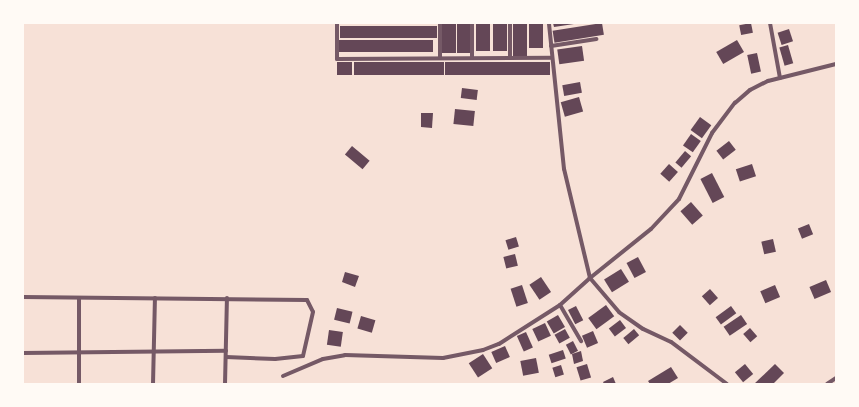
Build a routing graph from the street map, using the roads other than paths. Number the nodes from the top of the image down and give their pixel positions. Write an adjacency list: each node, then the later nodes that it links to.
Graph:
1 (337, 23): 9 (street)
2 (440, 23): 9 (street)
3 (472, 23): 10 (street)
4 (510, 23): 11 (street)
5 (549, 23): 8 (street)
6 (770, 23): 14 (street)
7 (596, 39): 8 (street)
8 (551, 46): 12 (street)
9 (440, 58): 10 (street)
10 (472, 58): 11 (street)
11 (510, 58): 12 (street)
12 (552, 58): 15 (street)
13 (836, 64): 14 (street)
14 (780, 78): 15 (street)
15 (590, 278): 20 (street); 32 (street)
16 (23, 297): 17 (street)
17 (79, 298): 18 (street); 22 (street)
18 (155, 298): 19 (street); 23 (street)
19 (226, 298): 24 (street); 26 (street)
20 (560, 304): 21 (street); 27 (street)
21 (581, 341)
22 (79, 352): 23 (street); 25 (street); 29 (street)
23 (154, 352): 24 (street); 30 (street)
24 (226, 352): 26 (street)
25 (23, 353)
26 (226, 357): 31 (street)
27 (283, 376)
28 (836, 378): 33 (street)
29 (79, 384)
30 (153, 384)
31 (225, 384)
32 (727, 384)
33 (827, 384)

